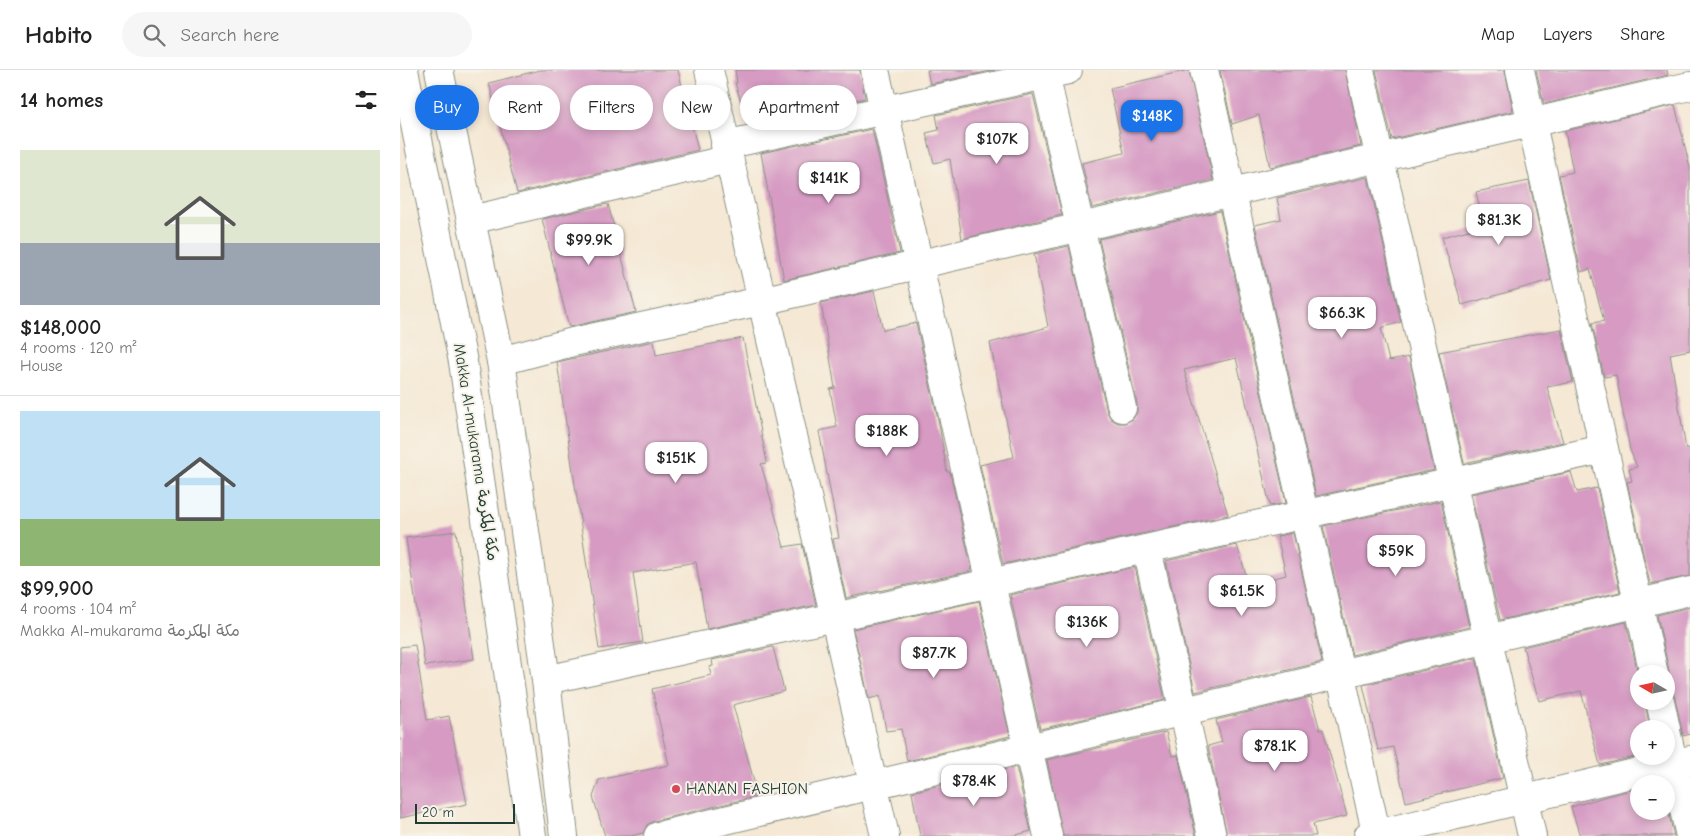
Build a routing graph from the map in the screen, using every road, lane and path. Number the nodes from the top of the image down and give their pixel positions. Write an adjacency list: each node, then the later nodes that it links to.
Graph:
1 (404, 70): 42 (main road, Makka Al-mukarama مكة المكرمة)
2 (709, 70): 14 (main road)
3 (875, 70): 12 (main road)
4 (1204, 70): 16 (main road)
5 (1360, 70): 15 (main road)
6 (1520, 70): 13 (main road)
7 (1688, 70): 10 (main road)
8 (442, 71): 17 (main road)
9 (1052, 72): 12 (main road); 18 (main road)
10 (1690, 80)
11 (1690, 86): 13 (main road)
12 (884, 110): 14 (main road); 19 (main road)
13 (1531, 123): 15 (main road); 23 (main road)
14 (727, 152): 17 (main road); 20 (main road)
15 (1381, 157): 16 (main road); 24 (main road)
16 (1232, 192): 18 (main road); 25 (main road)
17 (471, 220): 21 (main road)
18 (1081, 227): 19 (main road); 22 (main road)
19 (919, 264): 20 (main road); 27 (main road)
20 (761, 301): 21 (main road); 30 (main road)
21 (501, 361): 34 (main road)
22 (1122, 408)
23 (1604, 449): 24 (main road); 29 (main road)
24 (1453, 482): 25 (main road); 31 (main road)
25 (1304, 514): 26 (main road); 33 (main road)
26 (1147, 549): 27 (main road); 35 (main road)
27 (991, 583): 30 (main road); 37 (main road)
28 (1690, 591): 29 (main road)
29 (1638, 604): 31 (main road); 32 (main road)
30 (835, 617): 34 (main road); 39 (main road)
31 (1488, 639): 33 (main road); 40 (main road)
32 (1652, 665)
33 (1340, 674): 35 (main road); 41 (main road)
34 (546, 680): 43 (main road)
35 (1184, 711): 37 (main road); 47 (main road)
36 (1675, 748): 38 (main road)
37 (1028, 749): 39 (main road); 46 (main road)
38 (1682, 762): 40 (main road); 49 (main road)
39 (873, 785): 44 (main road); 45 (main road)
40 (1524, 799): 41 (main road); 48 (main road)
41 (1374, 835)
42 (532, 836)
43 (564, 836)
44 (658, 836)
45 (884, 836)
46 (1048, 836)
47 (1212, 836)
48 (1532, 836)
49 (1690, 836)

